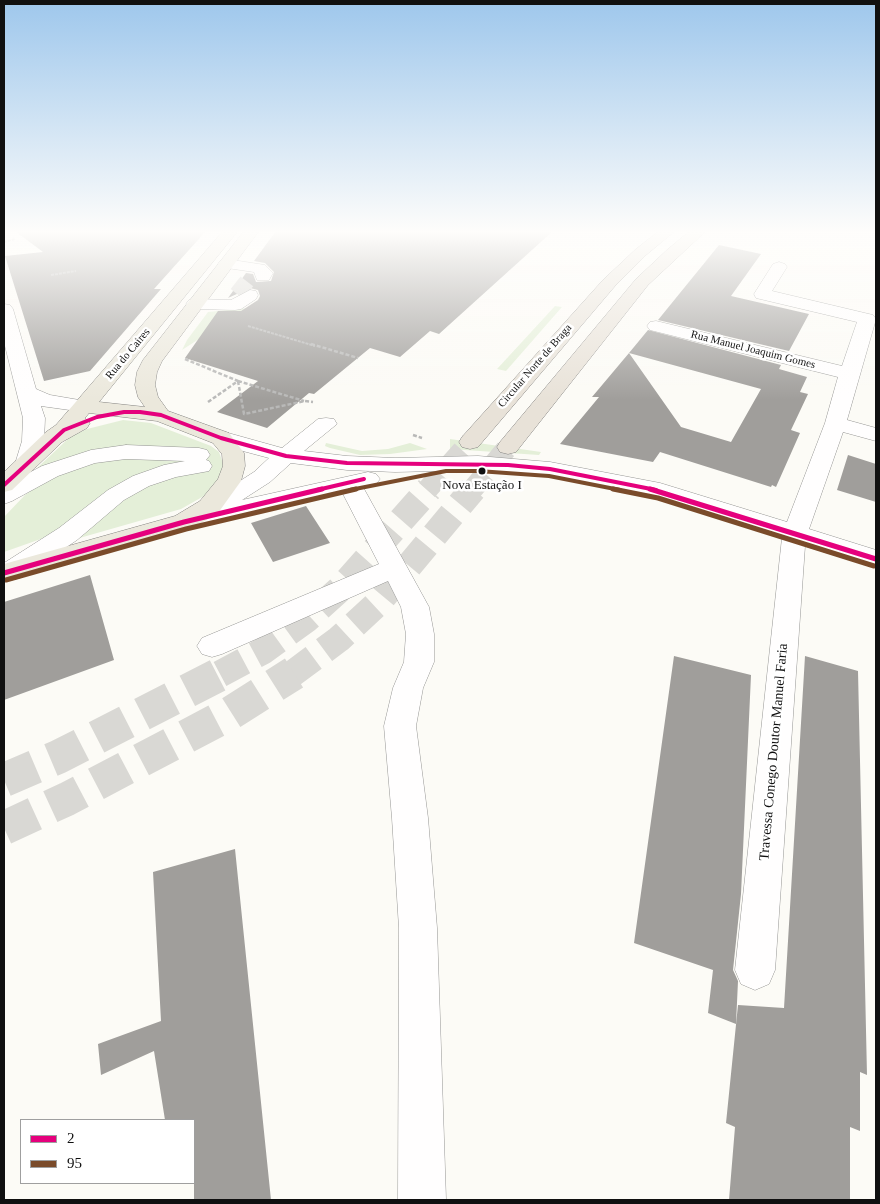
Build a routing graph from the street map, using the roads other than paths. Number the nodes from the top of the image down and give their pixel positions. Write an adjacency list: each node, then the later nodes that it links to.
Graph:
1 (184, 287): 13 (main road, Rua do Caires)
2 (208, 287): 7 (main road, Rua do Caires)
3 (604, 287): 21 (highway, Circular Norte de Braga)
4 (638, 287): 22 (highway)
5 (766, 287): 11 (street)
6 (237, 298): 7 (street)
7 (195, 304): 15 (main road, Rua do Caires)
8 (4, 309): 10 (street)
9 (656, 326): 11 (street, Rua Manuel Joaquim Gomes)
10 (11, 362): 12 (street)
11 (849, 374): 17 (street)
12 (28, 393): 13 (street); 24 (street)
13 (84, 406): 14 (main road); 18 (main road, Rua do Caires)
14 (140, 412): 15 (main road); 18 (main road)
15 (161, 415): 20 (main road)
16 (326, 424): 23 (street)
17 (836, 424): 19 (street); 31 (street)
18 (64, 430): 24 (main road)
19 (876, 434)
20 (221, 438): 23 (street); 29 (main road)
21 (470, 442)
22 (508, 447)
23 (286, 456): 25 (street); 29 (street)
24 (26, 464): 27 (main road)
25 (445, 464): 26 (street); 31 (street)
26 (349, 483): 30 (street); 33 (street)
27 (4, 485)
28 (4, 496): 34 (street)
29 (209, 507): 30 (main road)
30 (184, 522): 34 (main road)
31 (795, 534): 32 (street); 36 (street, Travessa Conego Doutor Manuel Faria)
32 (876, 560)
33 (394, 568): 35 (street); 37 (street)
34 (7, 572)
35 (212, 646)
36 (755, 970)
37 (422, 1200)

